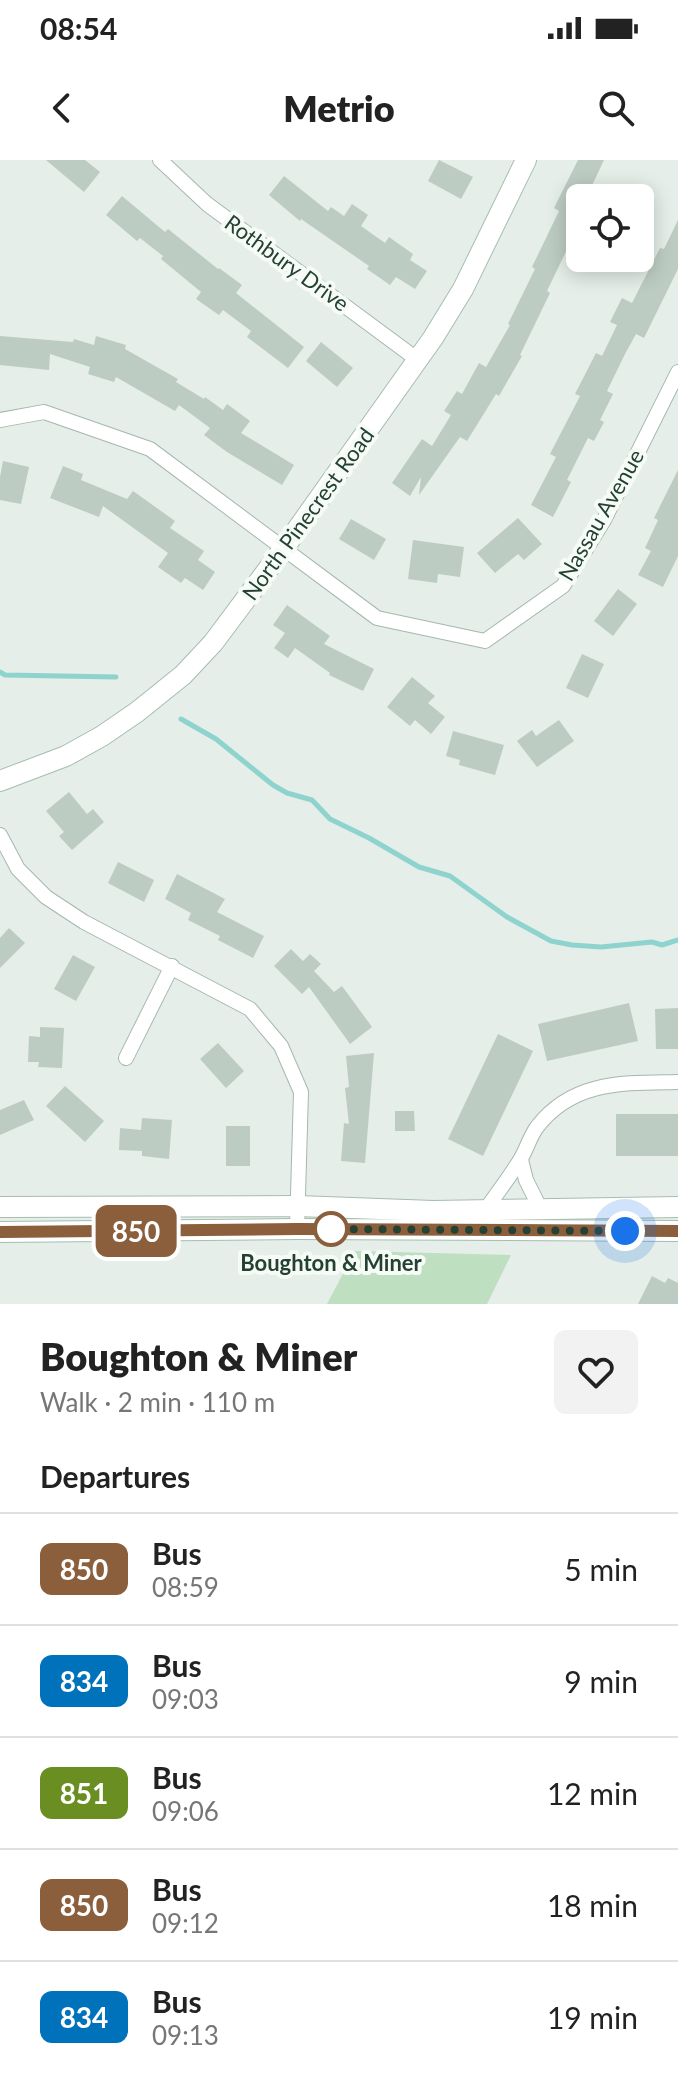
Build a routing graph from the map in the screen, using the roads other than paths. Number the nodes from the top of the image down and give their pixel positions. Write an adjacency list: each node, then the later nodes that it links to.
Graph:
1 (160, 160): 3 (street, Rothbury Drive)
2 (526, 160): 3 (main road, North Pinecrest Road)
3 (418, 360): 6 (main road, North Pinecrest Road)
4 (678, 372): 6 (street, Nassau Avenue)
5 (0, 420): 6 (street, Nassau Avenue)
6 (284, 548): 7 (main road, North Pinecrest Road)
7 (0, 781)
8 (0, 835): 9 (street)
9 (172, 966): 10 (street); 13 (street)
10 (126, 1058)
11 (678, 1082): 12 (street)
12 (521, 1160): 16 (street); 17 (street)
13 (298, 1206): 14 (main road); 17 (main road); 18 (street)
14 (0, 1207)
15 (678, 1207): 16 (main road)
16 (541, 1210): 17 (main road)
17 (485, 1211)
18 (297, 1229): 19 (main road); 20 (main road)
19 (678, 1231)
20 (0, 1232)

